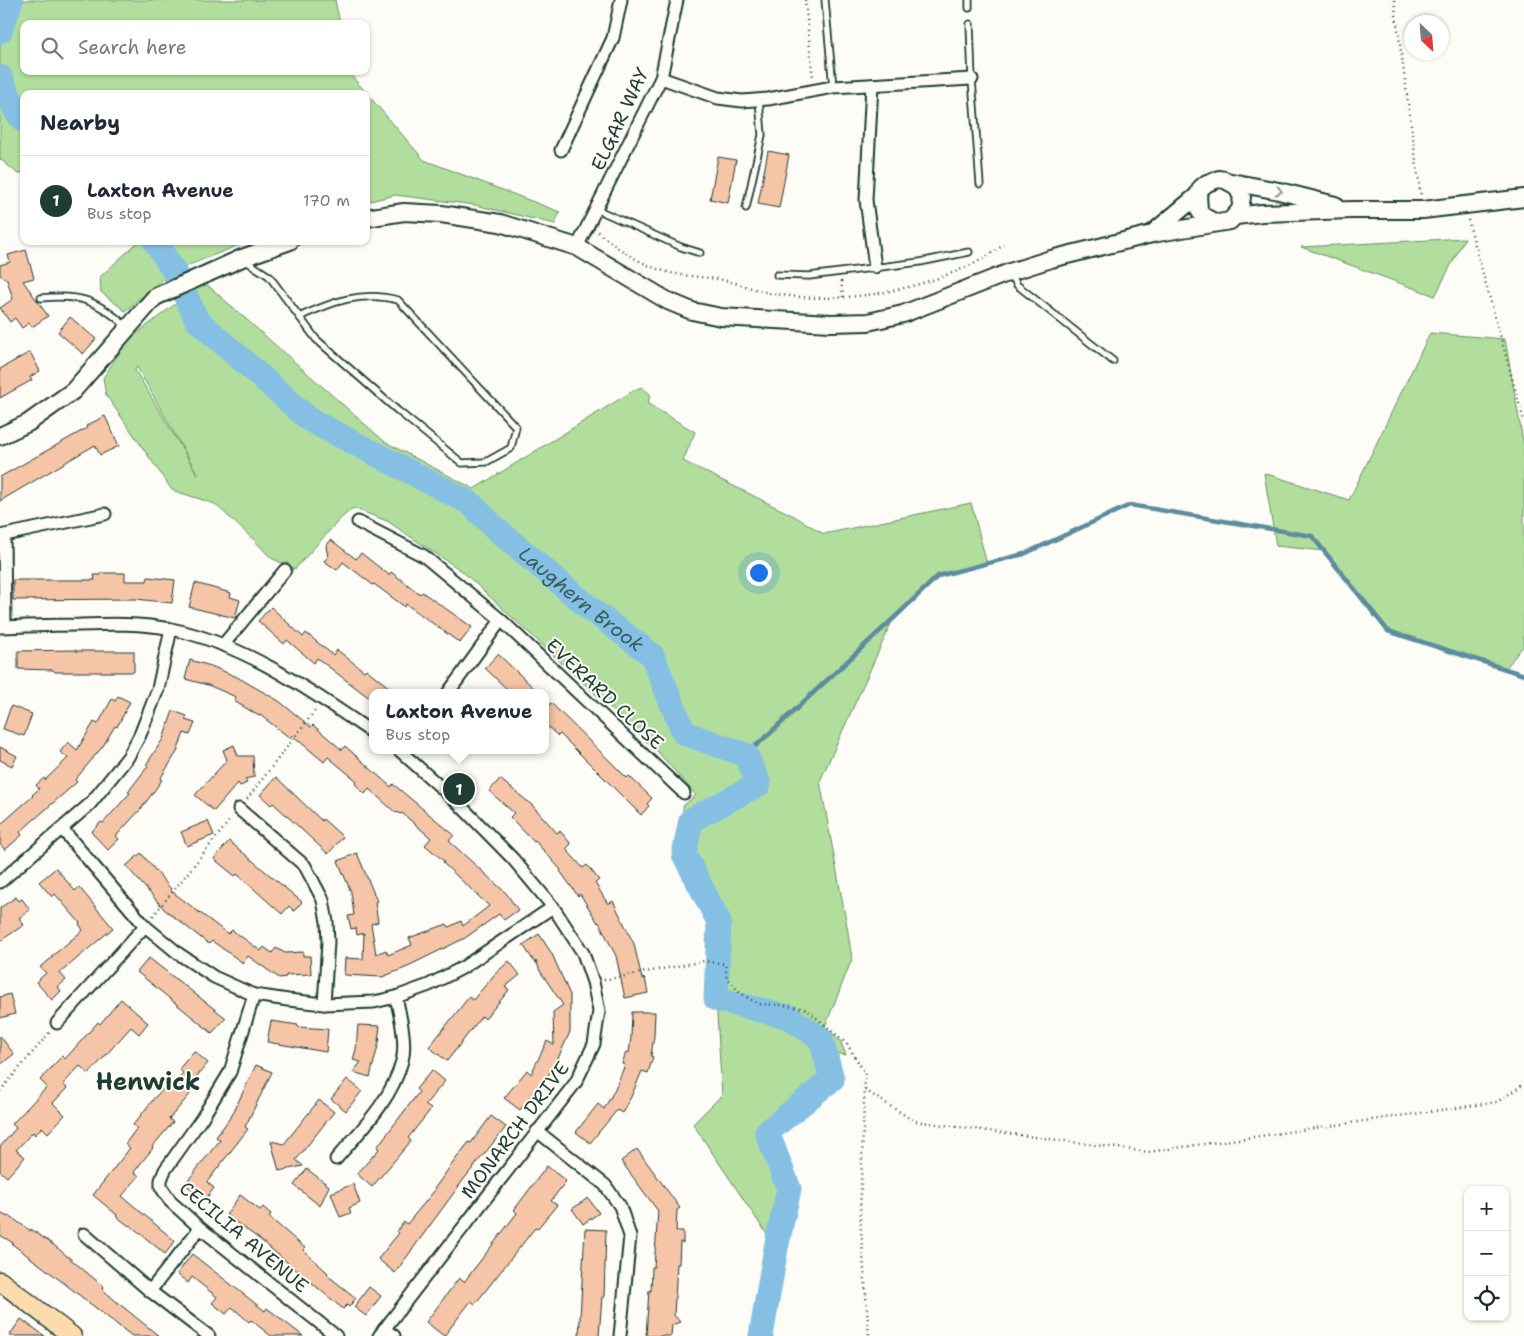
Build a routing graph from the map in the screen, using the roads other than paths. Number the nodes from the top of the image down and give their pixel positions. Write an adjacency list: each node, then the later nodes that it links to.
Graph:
1 (621, 0): 12 (street)
2 (677, 0): 7 (street, ELGAR WAY)
3 (825, 0): 10 (lane)
4 (969, 0): 5 (lane)
5 (969, 8)
6 (970, 24): 8 (lane)
7 (661, 78): 11 (street); 18 (street, ELGAR WAY)
8 (972, 79): 9 (street); 14 (lane)
9 (872, 85): 10 (street); 29 (street)
10 (834, 87): 11 (street)
11 (759, 100): 17 (lane)
12 (560, 150)
13 (1231, 182): 15 (main road); 19 (main road, one-way to 19); 20 (main road)
14 (980, 184)
15 (1198, 195): 22 (main road); 23 (main road)
16 (1524, 198): 19 (main road)
17 (746, 208)
18 (596, 209): 25 (street, ELGAR WAY); 27 (lane)
19 (1352, 210): 20 (main road)
20 (1236, 216): 22 (main road)
21 (370, 217): 25 (main road)
22 (1216, 223): 23 (main road)
23 (1152, 234): 30 (main road)
24 (279, 245): 28 (main road)
25 (577, 247): 30 (main road)
26 (970, 252): 29 (lane)
27 (700, 253)
28 (242, 258): 33 (lane); 34 (main road)
29 (875, 268): 31 (lane)
30 (1010, 272): 35 (lane)
31 (777, 275)
32 (41, 298): 34 (lane)
33 (299, 316): 33 (lane)
34 (128, 328): 36 (main road)
35 (1113, 360)
36 (0, 436)
37 (105, 514): 39 (street)
38 (358, 522): 41 (street, EVERARD CLOSE)
39 (2, 536): 42 (street)
40 (285, 570): 44 (street)
41 (501, 620): 45 (street); 48 (street, EVERARD CLOSE)
42 (3, 626): 43 (street)
43 (171, 629): 44 (street); 50 (street)
44 (223, 645): 46 (street)
45 (451, 689)
46 (369, 730)
47 (405, 754): 52 (street, MONARCH DRIVE)
48 (684, 793)
49 (239, 809): 56 (street)
50 (62, 829): 51 (street); 53 (street)
51 (0, 882)
52 (553, 907): 55 (street); 58 (street, MONARCH DRIVE)
53 (145, 926): 54 (street); 57 (street)
54 (254, 995): 56 (street); 60 (street, CECILIA AVENUE)
55 (396, 997): 56 (street); 59 (street)
56 (324, 1004)
57 (57, 1023)
58 (537, 1131): 64 (street, MONARCH DRIVE); 69 (street)
59 (336, 1159)
60 (200, 1228): 63 (street); 67 (street, CECILIA AVENUE)
61 (84, 1234): 63 (street)
62 (0, 1281): 65 (main road)
63 (150, 1291): 66 (street)
64 (381, 1333): 68 (street)
65 (72, 1336)
66 (209, 1336)
67 (336, 1336)
68 (394, 1336)
69 (620, 1336)

